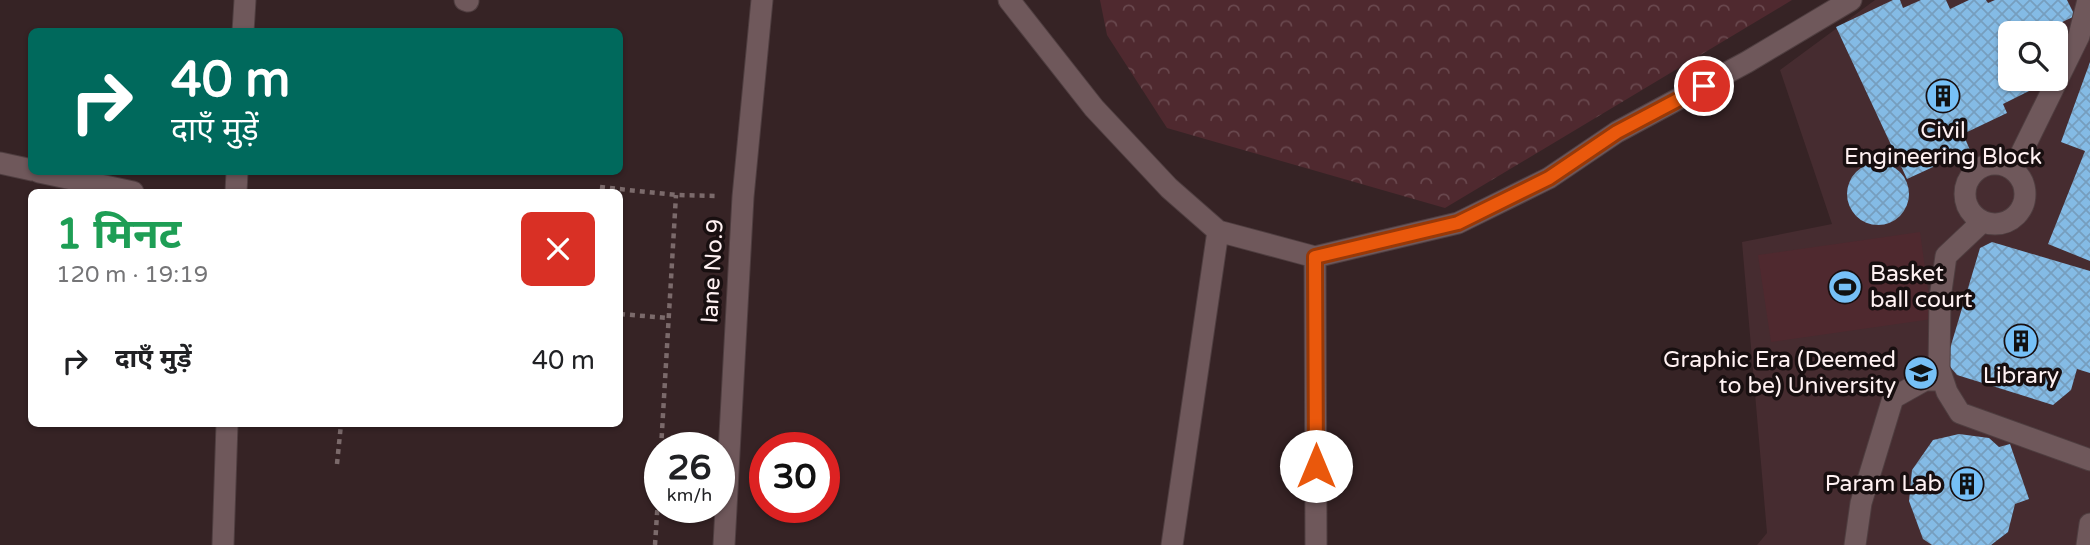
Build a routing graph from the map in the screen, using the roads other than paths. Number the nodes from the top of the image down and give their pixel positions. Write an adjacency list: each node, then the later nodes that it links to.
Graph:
1 (244, 0): 6 (street)
2 (762, 0): 20 (street, lane No.9)
3 (1009, 0): 13 (street)
4 (1851, 0): 14 (street)
5 (2088, 0): 9 (street)
6 (243, 28)
7 (0, 163): 8 (street)
8 (28, 169)
9 (2012, 170): 12 (street); 12 (street)
10 (53, 175): 11 (street)
11 (119, 189)
12 (1982, 222): 15 (street)
13 (1218, 231): 14 (street); 21 (street)
14 (1315, 257): 22 (street)
15 (1943, 380): 17 (street); 23 (street)
16 (227, 427): 19 (street)
17 (2090, 460)
18 (2090, 524): 24 (street)
19 (223, 545)
20 (724, 545)
21 (1172, 545)
22 (1316, 545)
23 (1855, 545)
24 (2087, 545)

